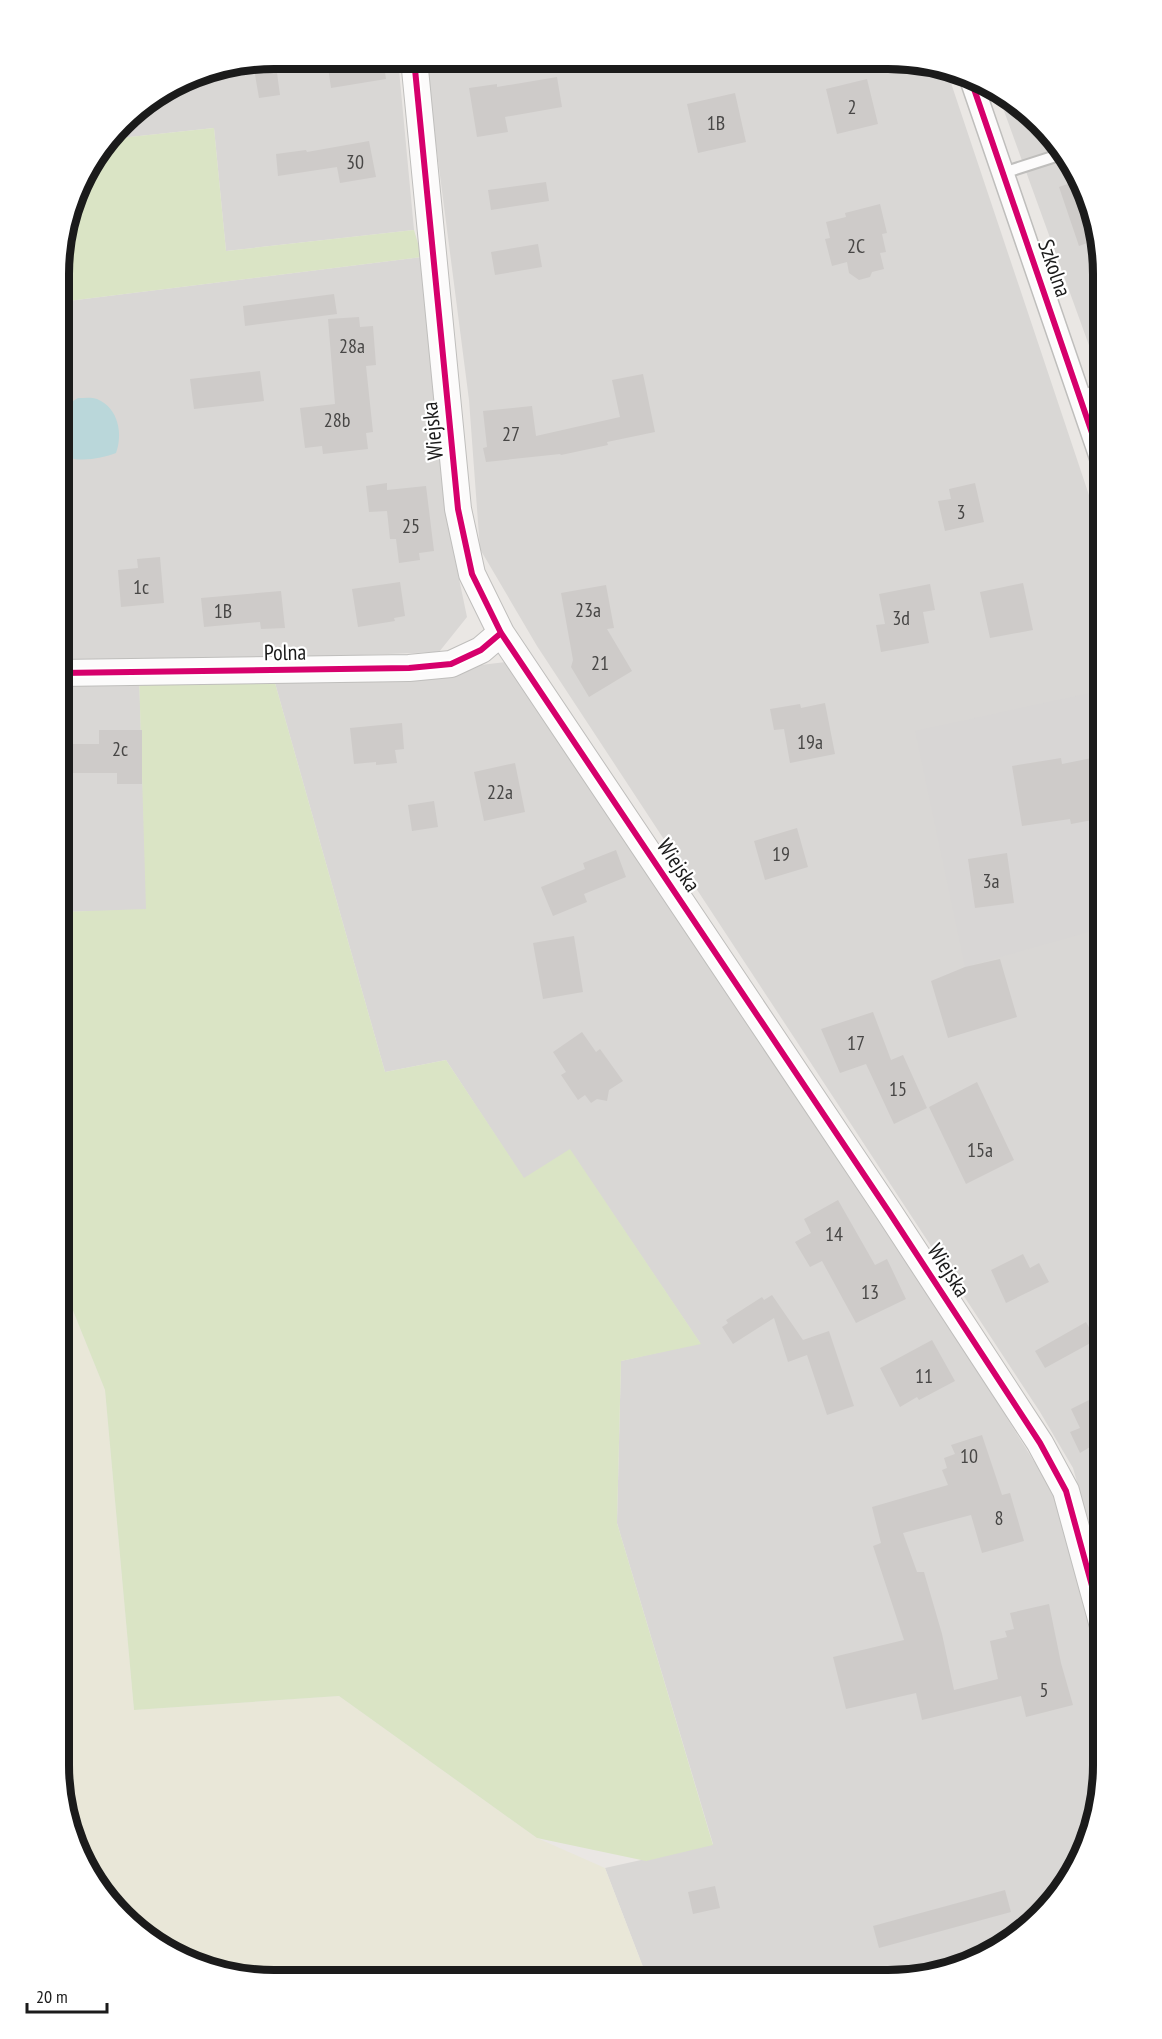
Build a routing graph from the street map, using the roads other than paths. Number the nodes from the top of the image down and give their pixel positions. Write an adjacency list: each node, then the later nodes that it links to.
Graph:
1 (415, 69): 8 (street, Wiejska)
2 (974, 88): 4 (street, Szkolna)
3 (1055, 156): 4 (lane)
4 (1003, 173): 6 (street, Szkolna)
5 (1093, 392): 6 (lane)
6 (1079, 397): 7 (street, Szkolna)
7 (1093, 437)
8 (501, 633): 9 (street, Polna); 10 (street, Wiejska)
9 (69, 673)
10 (1093, 1590)

